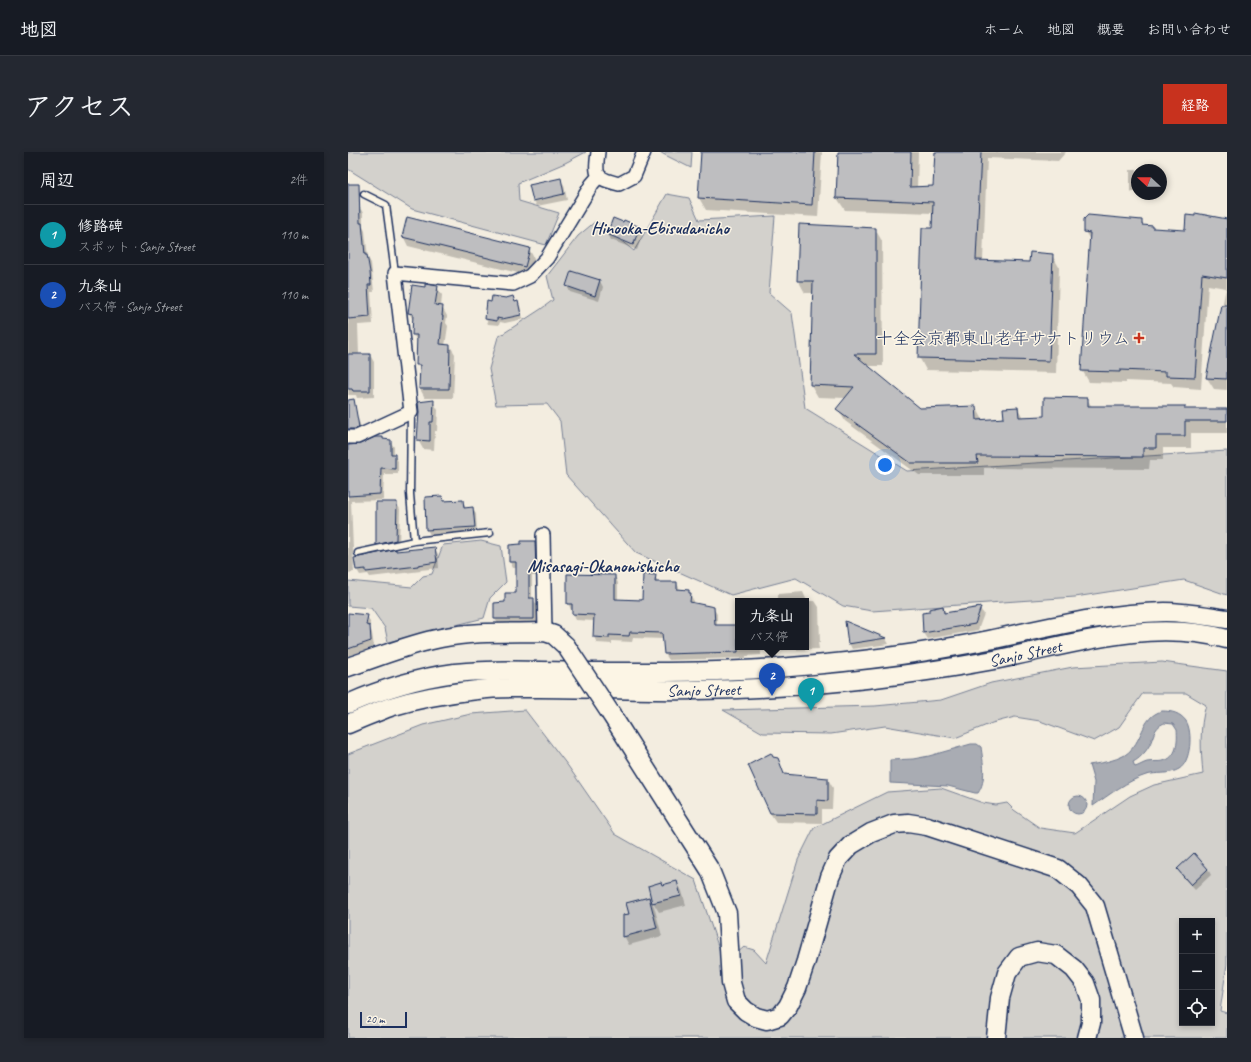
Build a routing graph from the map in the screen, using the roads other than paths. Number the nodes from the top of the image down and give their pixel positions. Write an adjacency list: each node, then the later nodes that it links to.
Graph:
1 (598, 152): 3 (street)
2 (644, 152): 3 (street)
3 (598, 176): 5 (street)
4 (364, 194): 5 (lane)
5 (395, 273): 6 (street)
6 (411, 412): 7 (street); 10 (lane)
7 (348, 437)
8 (490, 532): 10 (lane)
9 (543, 535): 13 (street)
10 (414, 541): 11 (lane)
11 (358, 553)
12 (1227, 619): 16 (main road, Sanjo Street)
13 (545, 632): 15 (main road); 20 (main road, bridge)
14 (1227, 639): 17 (main road, Sanjo Street)
15 (348, 667)
16 (348, 704)
17 (348, 724)
18 (996, 1038): 19 (main road)
19 (1087, 1038)
20 (1134, 1038)

